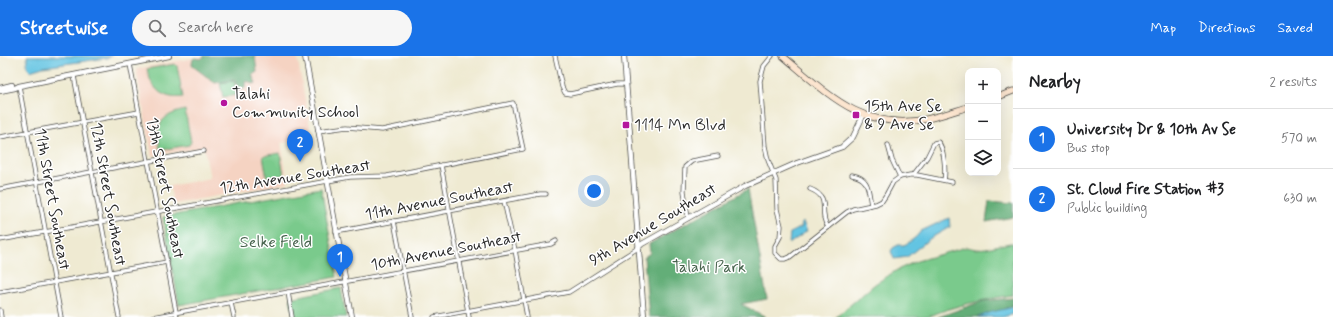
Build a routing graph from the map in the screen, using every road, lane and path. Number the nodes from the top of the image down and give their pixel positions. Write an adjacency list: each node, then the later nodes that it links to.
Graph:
1 (169, 56): 7 (street)
2 (305, 56): 20 (street)
3 (556, 56): 9 (street)
4 (624, 56): 9 (street)
5 (772, 56): 28 (street)
6 (783, 56): 17 (main road)
7 (130, 64): 8 (street); 16 (street, 13th Street Southeast)
8 (74, 76): 10 (street); 18 (street, 12th Street Southeast)
9 (626, 84): 51 (street)
10 (19, 86): 11 (street); 12 (street); 19 (street, 11th Street Southeast)
11 (0, 88)
12 (0, 91)
13 (1013, 92): 14 (main road)
14 (1001, 95)
15 (965, 108): 17 (main road)
16 (139, 112): 18 (street); 25 (street, 13th Street Southeast)
17 (864, 114): 28 (street, 9th Avenue Southeast)
18 (83, 123): 19 (street); 27 (street, 12th Street Southeast)
19 (28, 131): 21 (street); 35 (street, 11th Street Southeast)
20 (318, 131): 26 (street, 12th Avenue Southeast); 33 (street)
21 (0, 137)
22 (888, 145): 31 (street)
23 (204, 151): 25 (street)
24 (718, 156): 43 (street)
25 (148, 162): 27 (street); 42 (street, 13th Street Southeast)
26 (441, 165): 33 (street, 12th Avenue Southeast); 41 (street)
27 (92, 173): 35 (street); 45 (street, 12th Street Southeast)
28 (774, 173): 43 (street, 9th Avenue Southeast); 46 (street)
29 (914, 174): 31 (street); 32 (street); 32 (street)
30 (852, 175): 40 (street)
31 (900, 178): 40 (street)
32 (944, 180): 34 (street)
33 (327, 181): 42 (street, 12th Avenue Southeast); 48 (street)
34 (952, 182)
35 (37, 183): 36 (street); 47 (street, 11th Street Southeast)
36 (0, 189)
37 (810, 189): 46 (street)
38 (546, 194): 39 (street, 11th Avenue Southeast)
39 (504, 201): 41 (street, 11th Avenue Southeast); 52 (street)
40 (871, 205): 46 (street)
41 (450, 211): 44 (street, 11th Avenue Southeast); 53 (street)
42 (157, 212): 45 (street, 12th Avenue Southeast); 54 (street, 13th Street Southeast)
43 (688, 218): 51 (street, 9th Avenue Southeast)
44 (394, 221): 48 (street, 11th Avenue Southeast); 55 (street)
45 (101, 222): 47 (street, 12th Avenue Southeast); 56 (street, 12th Street Southeast)
46 (828, 227)
47 (46, 232): 49 (street, 12th Avenue Southeast); 58 (street, 11th Street Southeast)
48 (336, 232): 57 (street)
49 (0, 240)
50 (556, 241): 52 (street, 10th Avenue Southeast)
51 (638, 248): 61 (street, 9th Avenue Southeast); 77 (street)
52 (515, 250): 53 (street, 10th Avenue Southeast); 61 (street)
53 (459, 261): 55 (street, 10th Avenue Southeast); 64 (street)
54 (167, 262): 56 (street); 65 (street, 13th Street Southeast)
55 (404, 271): 57 (street, 10th Avenue Southeast); 73 (street)
56 (110, 273): 58 (street); 68 (street, 12th Street Southeast)
57 (346, 282): 60 (street, 10th Avenue Southeast); 72 (street)
58 (55, 283): 59 (street); 67 (street, 11th Street Southeast)
59 (0, 292)
60 (288, 292): 62 (street, 10th Avenue Southeast); 71 (street)
61 (524, 300): 64 (street, 9th Avenue Southeast); 76 (street)
62 (231, 303): 65 (street, 10th Avenue Southeast); 70 (street)
63 (0, 310): 66 (street)
64 (468, 311): 74 (street, 9th Avenue Southeast); 75 (street)
65 (176, 315): 69 (street, 10th Avenue Southeast)
66 (1, 317)
67 (62, 317)
68 (119, 317)
69 (152, 317)
70 (234, 317)
71 (292, 317)
72 (352, 317)
73 (412, 317)
74 (434, 317)
75 (469, 317)
76 (527, 317)
77 (644, 317)

